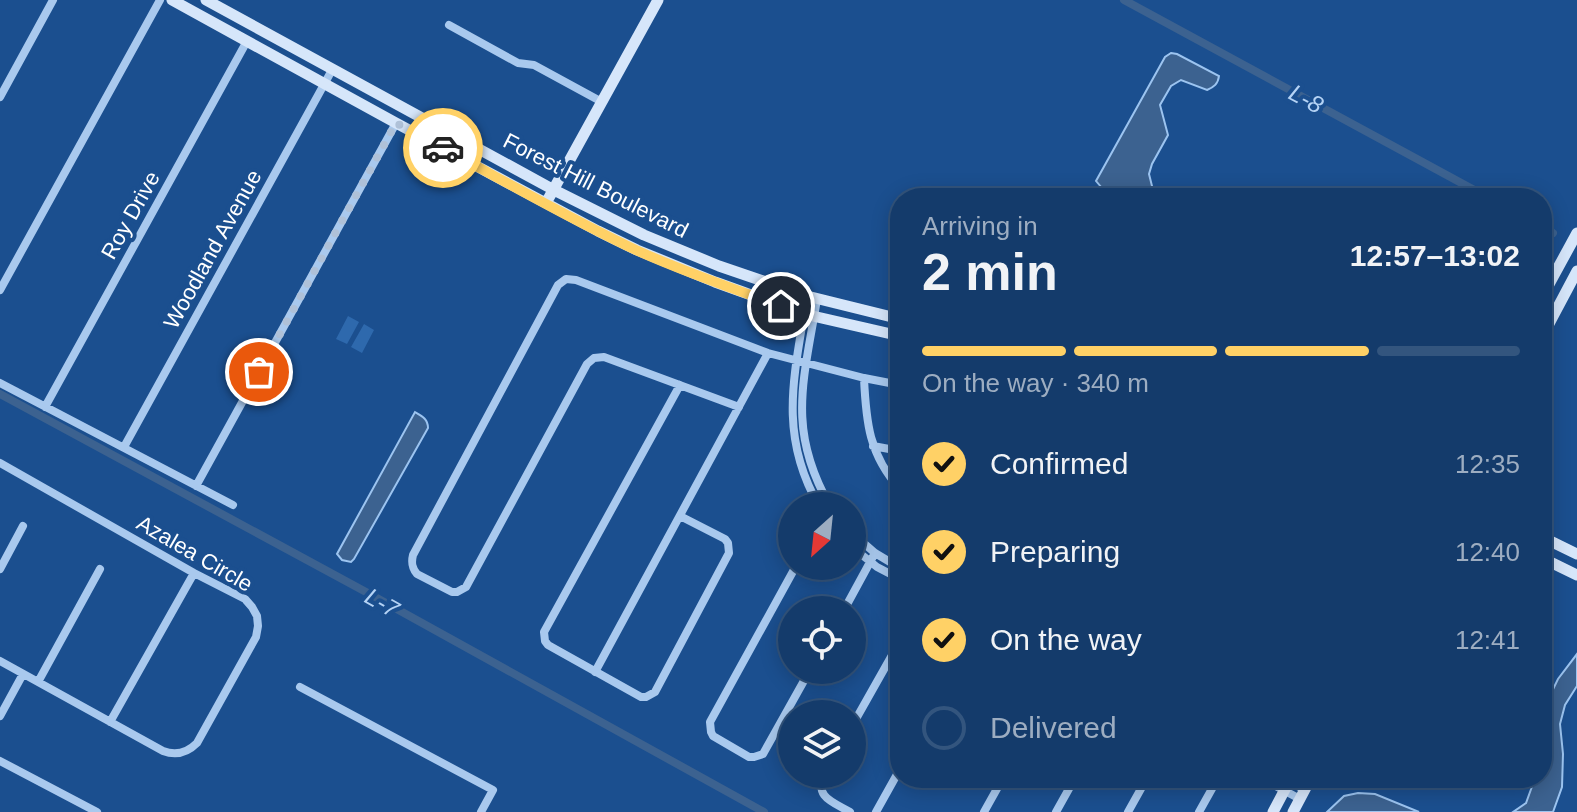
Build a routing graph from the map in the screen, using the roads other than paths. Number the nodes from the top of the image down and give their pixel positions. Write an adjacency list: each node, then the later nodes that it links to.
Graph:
1 (53, 0): 10 (street)
2 (160, 0): 18 (street)
3 (172, 0): 7 (main road, Forest Hill Boulevard)
4 (206, 0): 8 (main road, Forest Hill Boulevard)
5 (658, 0): 11 (main road)
6 (449, 25): 11 (street)
7 (247, 41): 9 (main road, Forest Hill Boulevard); 30 (street, Roy Drive)
8 (332, 70): 9 (street, Woodland Avenue); 13 (main road, Forest Hill Boulevard)
9 (324, 84): 12 (main road, Forest Hill Boulevard); 34 (street, Woodland Avenue)
10 (0, 97)
11 (602, 102): 13 (main road)
12 (396, 123): 14 (main road, Forest Hill Boulevard); 38 (street)
13 (554, 190): 14 (main road); 19 (main road, Forest Hill Boulevard)
14 (546, 203): 20 (main road, Forest Hill Boulevard)
15 (1577, 233): 17 (main road)
16 (1577, 271): 22 (main road)
17 (1552, 279)
18 (0, 290)
19 (812, 297): 20 (street); 21 (main road, Forest Hill Boulevard)
20 (809, 315): 23 (main road, Forest Hill Boulevard); 25 (street)
21 (890, 316)
22 (1552, 318)
23 (890, 334)
24 (768, 353): 25 (street); 29 (street); 31 (street)
25 (801, 362): 26 (street); 32 (street)
26 (864, 378): 28 (street); 33 (street)
27 (0, 383): 30 (street)
28 (890, 383)
29 (680, 385): 31 (street); 60 (street)
30 (45, 407): 34 (street)
31 (739, 407): 42 (street)
32 (800, 444): 39 (street); 40 (street)
33 (873, 446): 35 (street); 37 (street)
34 (124, 447): 38 (street)
35 (890, 449)
36 (0, 463): 54 (street, Azalea Circle)
37 (890, 477)
38 (196, 486): 41 (street)
39 (812, 492)
40 (823, 492)
41 (233, 505)
42 (680, 516): 60 (street); 60 (street)
43 (23, 526): 51 (street)
44 (1552, 542): 47 (main road)
45 (866, 549): 48 (street)
46 (866, 554): 48 (street)
47 (1577, 554)
48 (873, 557): 50 (street); 53 (street); 56 (street)
49 (1552, 563): 55 (main road)
50 (890, 564)
51 (0, 569)
52 (100, 569): 62 (street)
53 (890, 571)
54 (194, 573): 67 (street); 67 (street, Azalea Circle)
55 (1577, 575)
56 (852, 596)
57 (778, 599): 63 (street)
58 (890, 659): 65 (street)
59 (0, 661): 61 (street, Azalea Circle)
60 (595, 672)
61 (23, 674): 62 (street, Azalea Circle); 66 (street)
62 (38, 682): 67 (street, Azalea Circle)
63 (802, 684)
64 (300, 687): 80 (street)
65 (866, 701)
66 (0, 716)
67 (110, 722)
68 (0, 761): 79 (street)
69 (890, 787): 82 (street)
70 (820, 788): 81 (street)
71 (997, 788): 83 (street)
72 (1069, 788): 84 (street)
73 (1141, 788): 85 (street)
74 (1212, 788): 86 (street)
75 (1283, 788): 87 (main road)
76 (1294, 788): 78 (street)
77 (1306, 788): 78 (main road)
78 (1303, 795): 88 (main road)
79 (97, 812)
80 (481, 812)
81 (850, 812)
82 (876, 812)
83 (984, 812)
84 (1056, 812)
85 (1128, 812)
86 (1199, 812)
87 (1273, 812)
88 (1293, 812)

